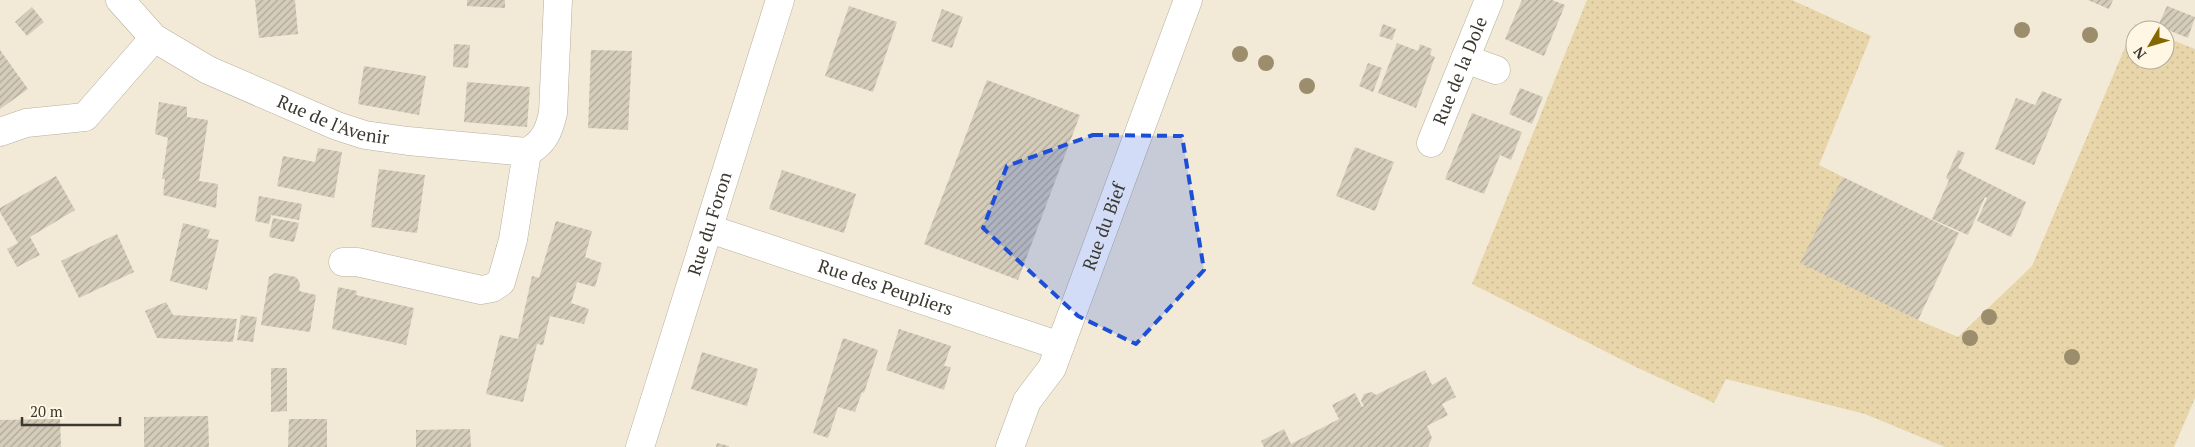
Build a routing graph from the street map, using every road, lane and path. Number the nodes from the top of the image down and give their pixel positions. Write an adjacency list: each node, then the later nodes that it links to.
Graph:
1 (120, 0): 6 (street, Rue de l'Avenir)
2 (558, 0): 11 (street)
3 (780, 0): 12 (street, Rue du Foron)
4 (1188, 0): 14 (street, Rue du Bief)
5 (1489, 0): 7 (street, Rue de la Dole)
6 (154, 38): 9 (street); 11 (street, Rue de l'Avenir)
7 (1465, 59): 8 (street); 10 (street, Rue de la Dole)
8 (1496, 70)
9 (0, 132)
10 (1431, 143)
11 (527, 152): 13 (street)
12 (710, 229): 14 (street, Rue des Peupliers); 15 (street, Rue du Foron)
13 (344, 262)
14 (1060, 346): 16 (street, Rue du Bief)
15 (640, 447)
16 (1010, 447)

